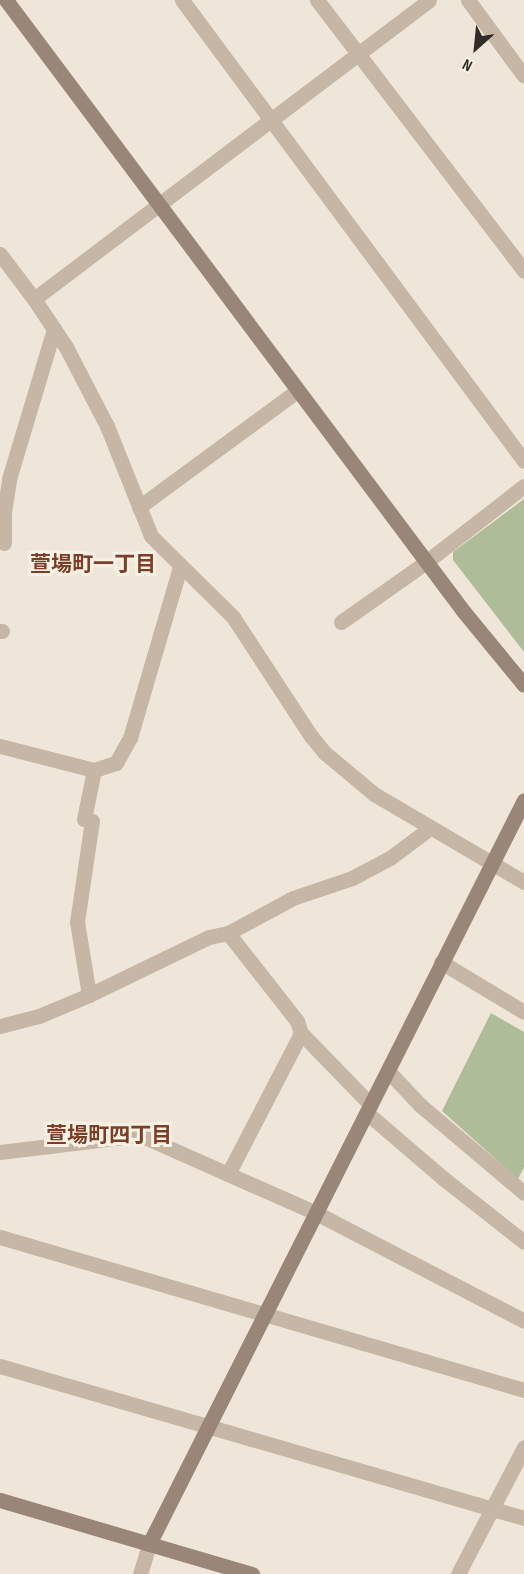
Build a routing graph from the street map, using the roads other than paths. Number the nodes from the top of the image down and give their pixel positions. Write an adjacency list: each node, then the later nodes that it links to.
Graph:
1 (6, 0): 9 (street)
2 (182, 0): 8 (street)
3 (317, 0): 6 (street)
4 (429, 0): 6 (street)
5 (468, 0): 7 (street)
6 (359, 52): 8 (street); 11 (street)
7 (524, 76)
8 (270, 119): 9 (street); 15 (street)
9 (160, 206): 12 (street); 14 (street)
10 (0, 254): 12 (street)
11 (524, 271)
12 (34, 299): 13 (street)
13 (54, 329): 17 (street); 18 (street)
14 (298, 390): 17 (street); 19 (street)
15 (524, 461)
16 (524, 486): 19 (street)
17 (139, 507): 20 (street)
18 (4, 543)
19 (426, 562): 21 (street); 22 (street)
20 (180, 567): 24 (street); 26 (street)
21 (341, 622)
22 (524, 685)
23 (0, 746): 24 (street)
24 (94, 770): 31 (street)
25 (524, 800): 27 (street)
26 (430, 828): 27 (street); 29 (street)
27 (491, 863): 28 (street); 30 (street)
28 (524, 882)
29 (228, 933): 31 (street); 34 (street)
30 (441, 962): 32 (street); 35 (street)
31 (89, 995): 33 (street)
32 (524, 1012)
33 (0, 1026)
34 (301, 1033): 36 (street); 38 (street)
35 (388, 1071): 36 (street); 39 (street)
36 (369, 1109): 40 (street); 42 (street)
37 (0, 1152): 38 (street)
38 (228, 1174): 40 (street)
39 (522, 1185)
40 (316, 1213): 43 (street); 44 (street)
41 (0, 1237): 43 (street)
42 (524, 1242)
43 (265, 1316): 46 (street); 47 (street)
44 (524, 1321)
45 (0, 1366): 47 (street)
46 (524, 1390)
47 (207, 1427): 50 (street); 52 (street)
48 (524, 1447): 50 (street)
49 (0, 1500): 52 (street)
50 (492, 1509): 51 (street); 55 (street)
51 (524, 1518)
52 (149, 1544): 53 (street); 54 (street)
53 (140, 1574)
54 (252, 1574)
55 (458, 1574)

